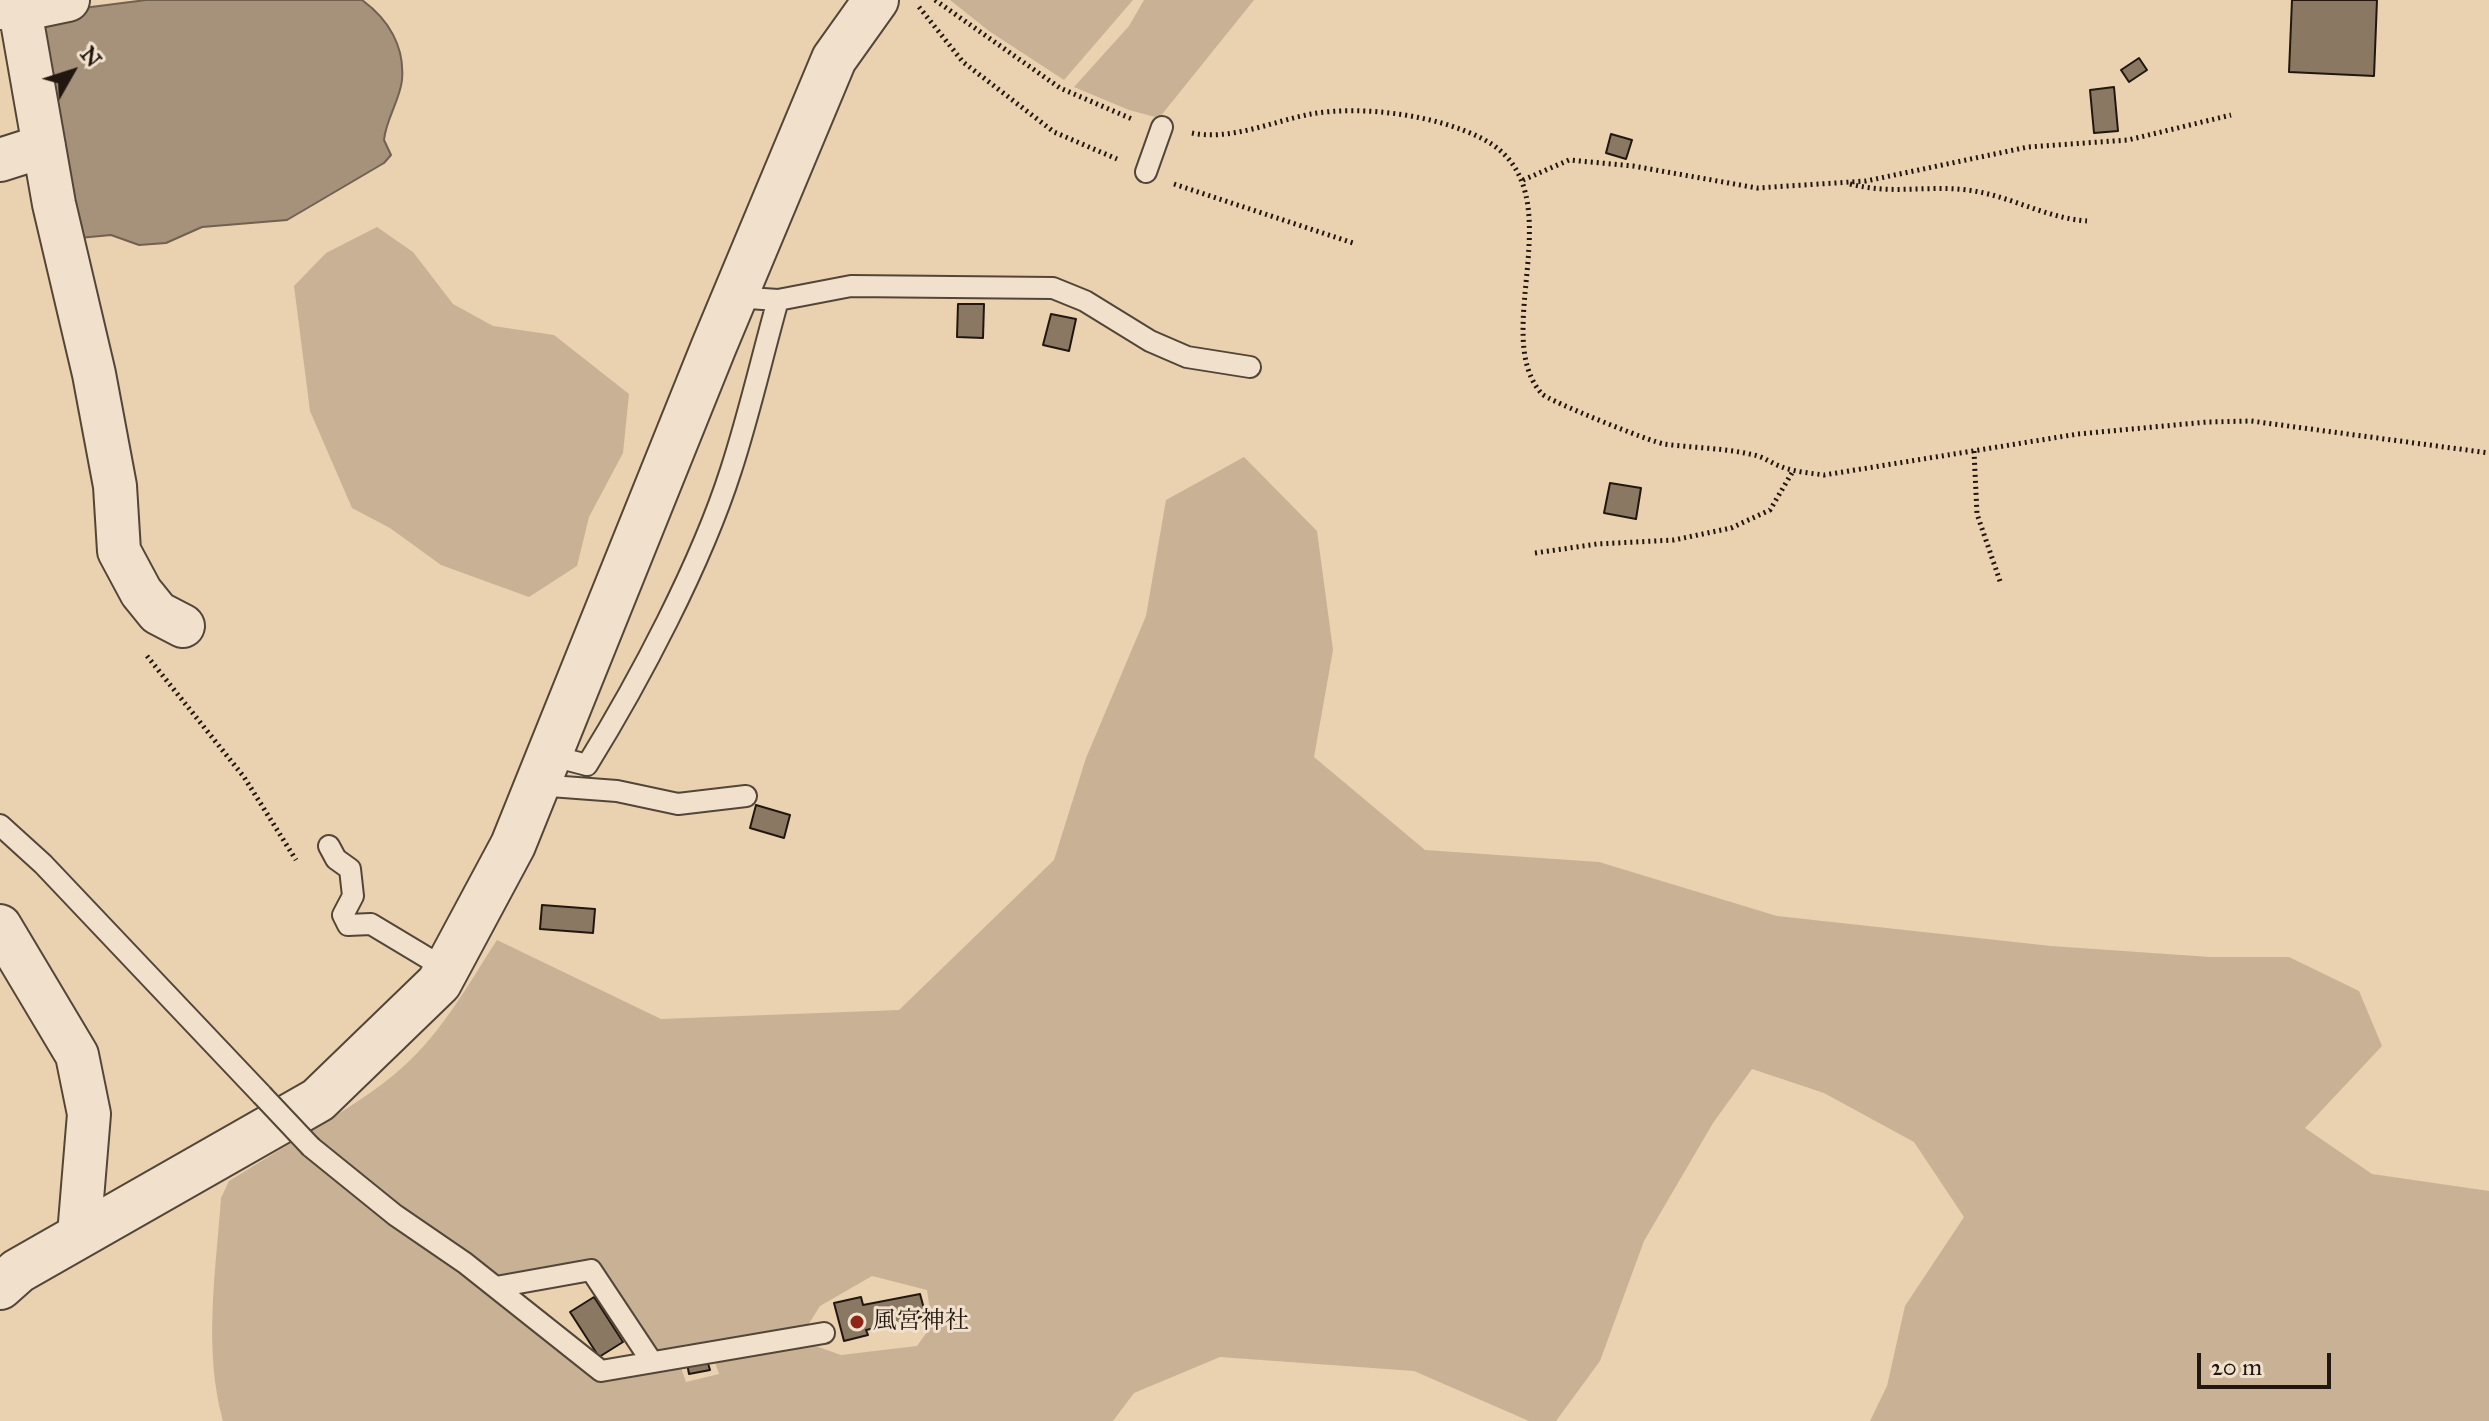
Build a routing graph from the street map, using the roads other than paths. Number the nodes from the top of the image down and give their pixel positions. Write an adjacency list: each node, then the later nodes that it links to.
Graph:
1 (68, 0): 3 (street)
2 (876, 0): 8 (street)
3 (10, 9): 5 (street)
4 (1162, 127): 7 (lane)
5 (44, 146): 6 (street); 11 (street)
6 (0, 160)
7 (1146, 172)
8 (734, 297): 9 (lane); 12 (street)
9 (778, 300): 10 (lane); 12 (lane)
10 (1250, 367)
11 (170, 619)
12 (543, 770): 13 (lane); 17 (street)
13 (746, 796)
14 (0, 825): 20 (lane, bridge)
15 (329, 846): 17 (lane)
16 (0, 926): 18 (street)
17 (446, 969): 18 (street)
18 (79, 1235): 19 (street)
19 (0, 1287)
20 (496, 1287): 22 (lane); 22 (lane)
21 (824, 1333): 22 (lane)
22 (652, 1362)

